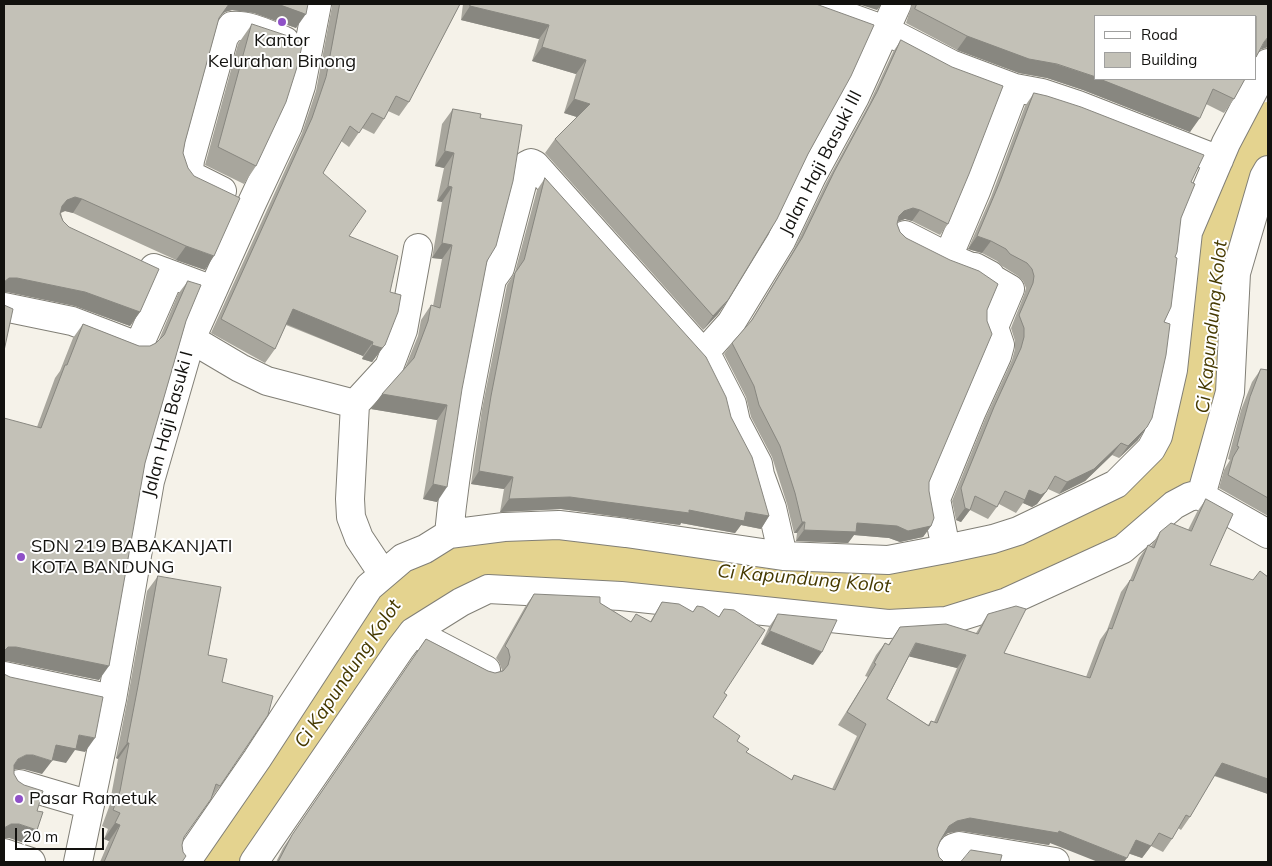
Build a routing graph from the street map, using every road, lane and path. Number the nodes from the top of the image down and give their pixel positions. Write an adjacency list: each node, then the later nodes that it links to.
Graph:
1 (317, 4): 5 (street, Jalan Haji Basuki I)
2 (813, 4): 4 (street)
3 (897, 4): 4 (street, Jalan Haji Basuki III)
4 (885, 30): 7 (street); 19 (street, Jalan Haji Basuki III)
5 (308, 49): 10 (street, Jalan Haji Basuki I); 10 (street)
6 (1268, 62): 8 (street)
7 (1015, 88): 8 (street); 13 (street)
8 (1219, 160): 24 (street)
9 (1268, 170): 21 (street)
10 (251, 206): 16 (street, Jalan Haji Basuki I)
11 (905, 235): 13 (street)
12 (418, 248): 20 (street)
13 (948, 257): 24 (street)
14 (133, 259): 15 (street)
15 (170, 276): 16 (street); 17 (street)
16 (213, 290): 18 (street, Jalan Haji Basuki I)
17 (4, 307)
18 (191, 339): 20 (street); 30 (street, Jalan Haji Basuki I)
19 (704, 353): 22 (street); 25 (street)
20 (355, 404): 26 (street)
21 (1201, 496): 23 (street); 27 (street)
22 (449, 534): 25 (street); 26 (street)
23 (1268, 534)
24 (946, 550): 25 (street)
25 (783, 556)
26 (383, 574): 36 (street)
27 (413, 632): 28 (street); 37 (street)
28 (486, 670)
29 (4, 676): 30 (street)
30 (112, 699): 32 (street, Jalan Haji Basuki I)
31 (19, 784): 32 (street)
32 (90, 805): 35 (street, Jalan Haji Basuki I)
33 (4, 853): 34 (street)
34 (30, 862)
35 (78, 862)
36 (186, 862)
37 (254, 862)
38 (944, 862): 39 (street)
39 (1055, 862)

